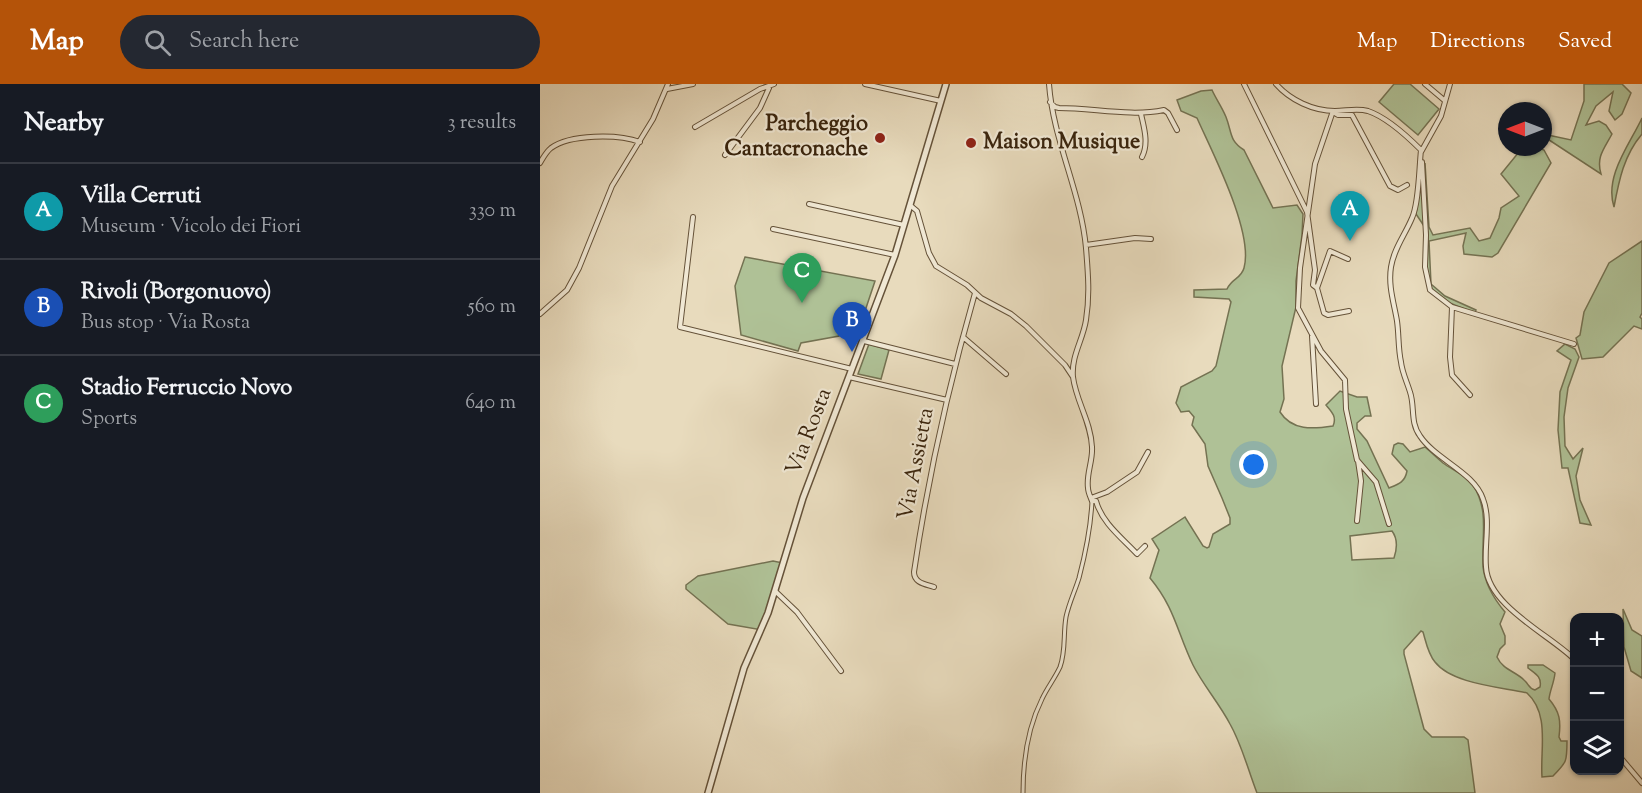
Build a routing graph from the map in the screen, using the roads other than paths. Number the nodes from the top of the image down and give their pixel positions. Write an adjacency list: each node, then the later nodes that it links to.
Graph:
1 (693, 84): 10 (street)
2 (865, 84): 12 (street)
3 (946, 84): 12 (street, Via Rosta)
4 (1049, 84): 13 (street)
5 (1244, 84): 26 (street)
6 (1276, 84): 14 (street)
7 (1425, 84): 11 (street)
8 (1450, 84): 11 (street)
9 (772, 85): 16 (street); 20 (street)
10 (668, 87): 18 (street)
11 (1444, 100): 19 (street)
12 (941, 101): 25 (street, Via Rosta)
13 (1050, 102): 15 (street); 31 (street)
14 (1333, 111): 19 (street); 23 (street); 26 (street)
15 (1141, 114): 17 (street); 21 (street)
16 (695, 127)
17 (1177, 130)
18 (640, 142): 22 (street); 38 (street)
19 (1421, 150): 36 (street); 59 (street)
20 (725, 155)
21 (1142, 157)
22 (540, 164)
23 (1407, 185)
24 (809, 204): 28 (street)
25 (911, 206): 28 (street, Via Rosta); 35 (street)
26 (1307, 213): 34 (street); 39 (street)
27 (693, 218): 44 (street)
28 (905, 225): 32 (street, Via Rosta)
29 (773, 229): 32 (street)
30 (1151, 239): 31 (street)
31 (1086, 244): 47 (street)
32 (895, 255): 41 (street, Via Rosta)
33 (1347, 259): 34 (street)
34 (1317, 288): 37 (street)
35 (975, 293): 40 (street, Via Assietta); 47 (street)
36 (1452, 308): 42 (street); 48 (street)
37 (1349, 311)
38 (540, 314)
39 (1312, 334): 50 (street); 52 (street)
40 (963, 337): 43 (street, Via Assietta); 45 (street)
41 (864, 341): 43 (street); 44 (street, Via Rosta)
42 (1574, 344)
43 (955, 363): 49 (street, Via Assietta)
44 (852, 369): 46 (street, Via Rosta)
45 (1006, 374)
46 (849, 377): 49 (street); 58 (street, Via Rosta)
47 (1074, 377): 53 (street)
48 (1470, 395)
49 (947, 400): 57 (street, Via Assietta)
50 (1316, 405)
51 (1148, 452): 53 (street)
52 (1358, 460): 54 (street); 55 (street)
53 (1091, 499): 56 (street); 64 (street)
54 (1357, 521)
55 (1389, 524)
56 (1145, 546)
57 (934, 587)
58 (775, 591): 60 (street); 63 (street, Via Rosta)
59 (1570, 655)
60 (841, 671)
61 (1624, 762): 62 (street)
62 (1642, 783)
63 (708, 793)
64 (1023, 793)

